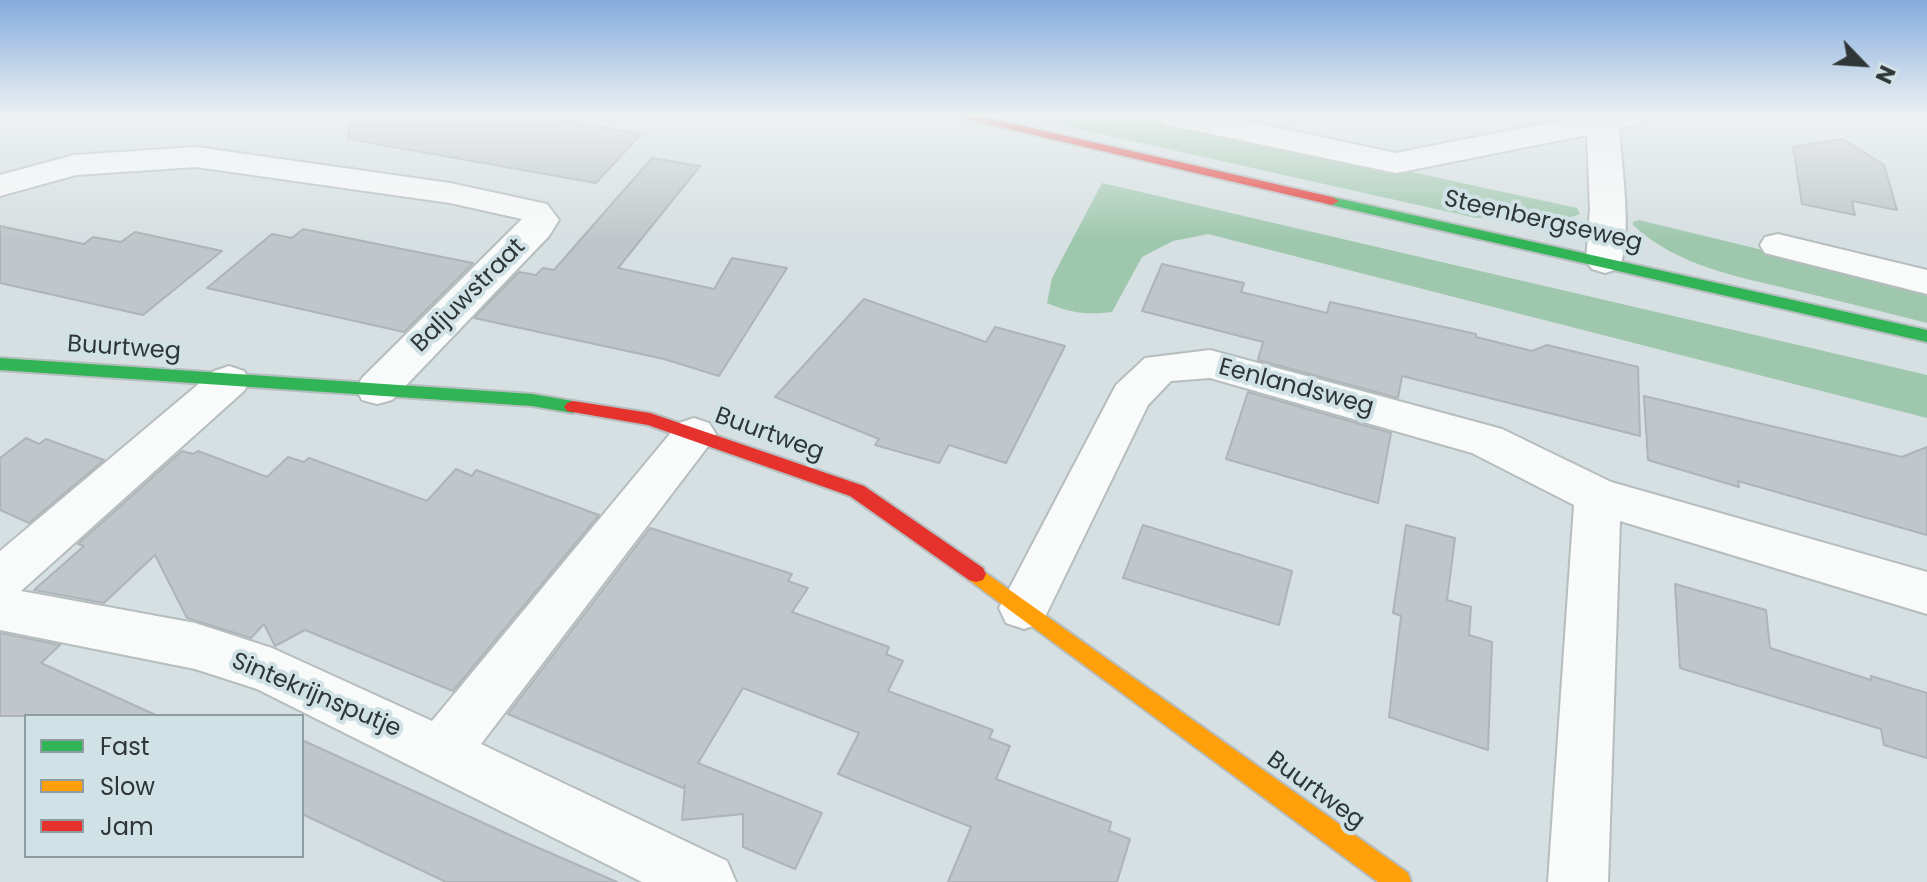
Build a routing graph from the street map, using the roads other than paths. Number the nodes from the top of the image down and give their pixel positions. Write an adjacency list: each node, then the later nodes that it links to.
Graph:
1 (194, 157): 7 (street, Baljuwstraat)
2 (197, 157): 14 (street, Baljuwstraat)
3 (1143, 157): 9 (street, Steenbergseweg)
4 (1368, 157): 5 (street)
5 (1424, 157)
6 (1610, 157): 9 (street)
7 (0, 186)
8 (1778, 245): 10 (street)
9 (1605, 261): 11 (street, Steenbergseweg)
10 (1927, 282)
11 (1927, 336)
12 (0, 364): 13 (street, Buurtweg)
13 (229, 381): 14 (street, Buurtweg); 17 (street)
14 (377, 389): 15 (street, Buurtweg)
15 (694, 434): 19 (street, Buurtweg); 21 (street)
16 (1598, 496): 18 (street, Eenlandsweg); 19 (street, Eenlandsweg); 24 (street)
17 (0, 580)
18 (1927, 593)
19 (1024, 608): 22 (street, Buurtweg)
20 (0, 609): 21 (street, Sintekrijnsputje)
21 (442, 751): 23 (street, Sintekrijnsputje)
22 (1389, 878)
23 (706, 882)
24 (1578, 882)

